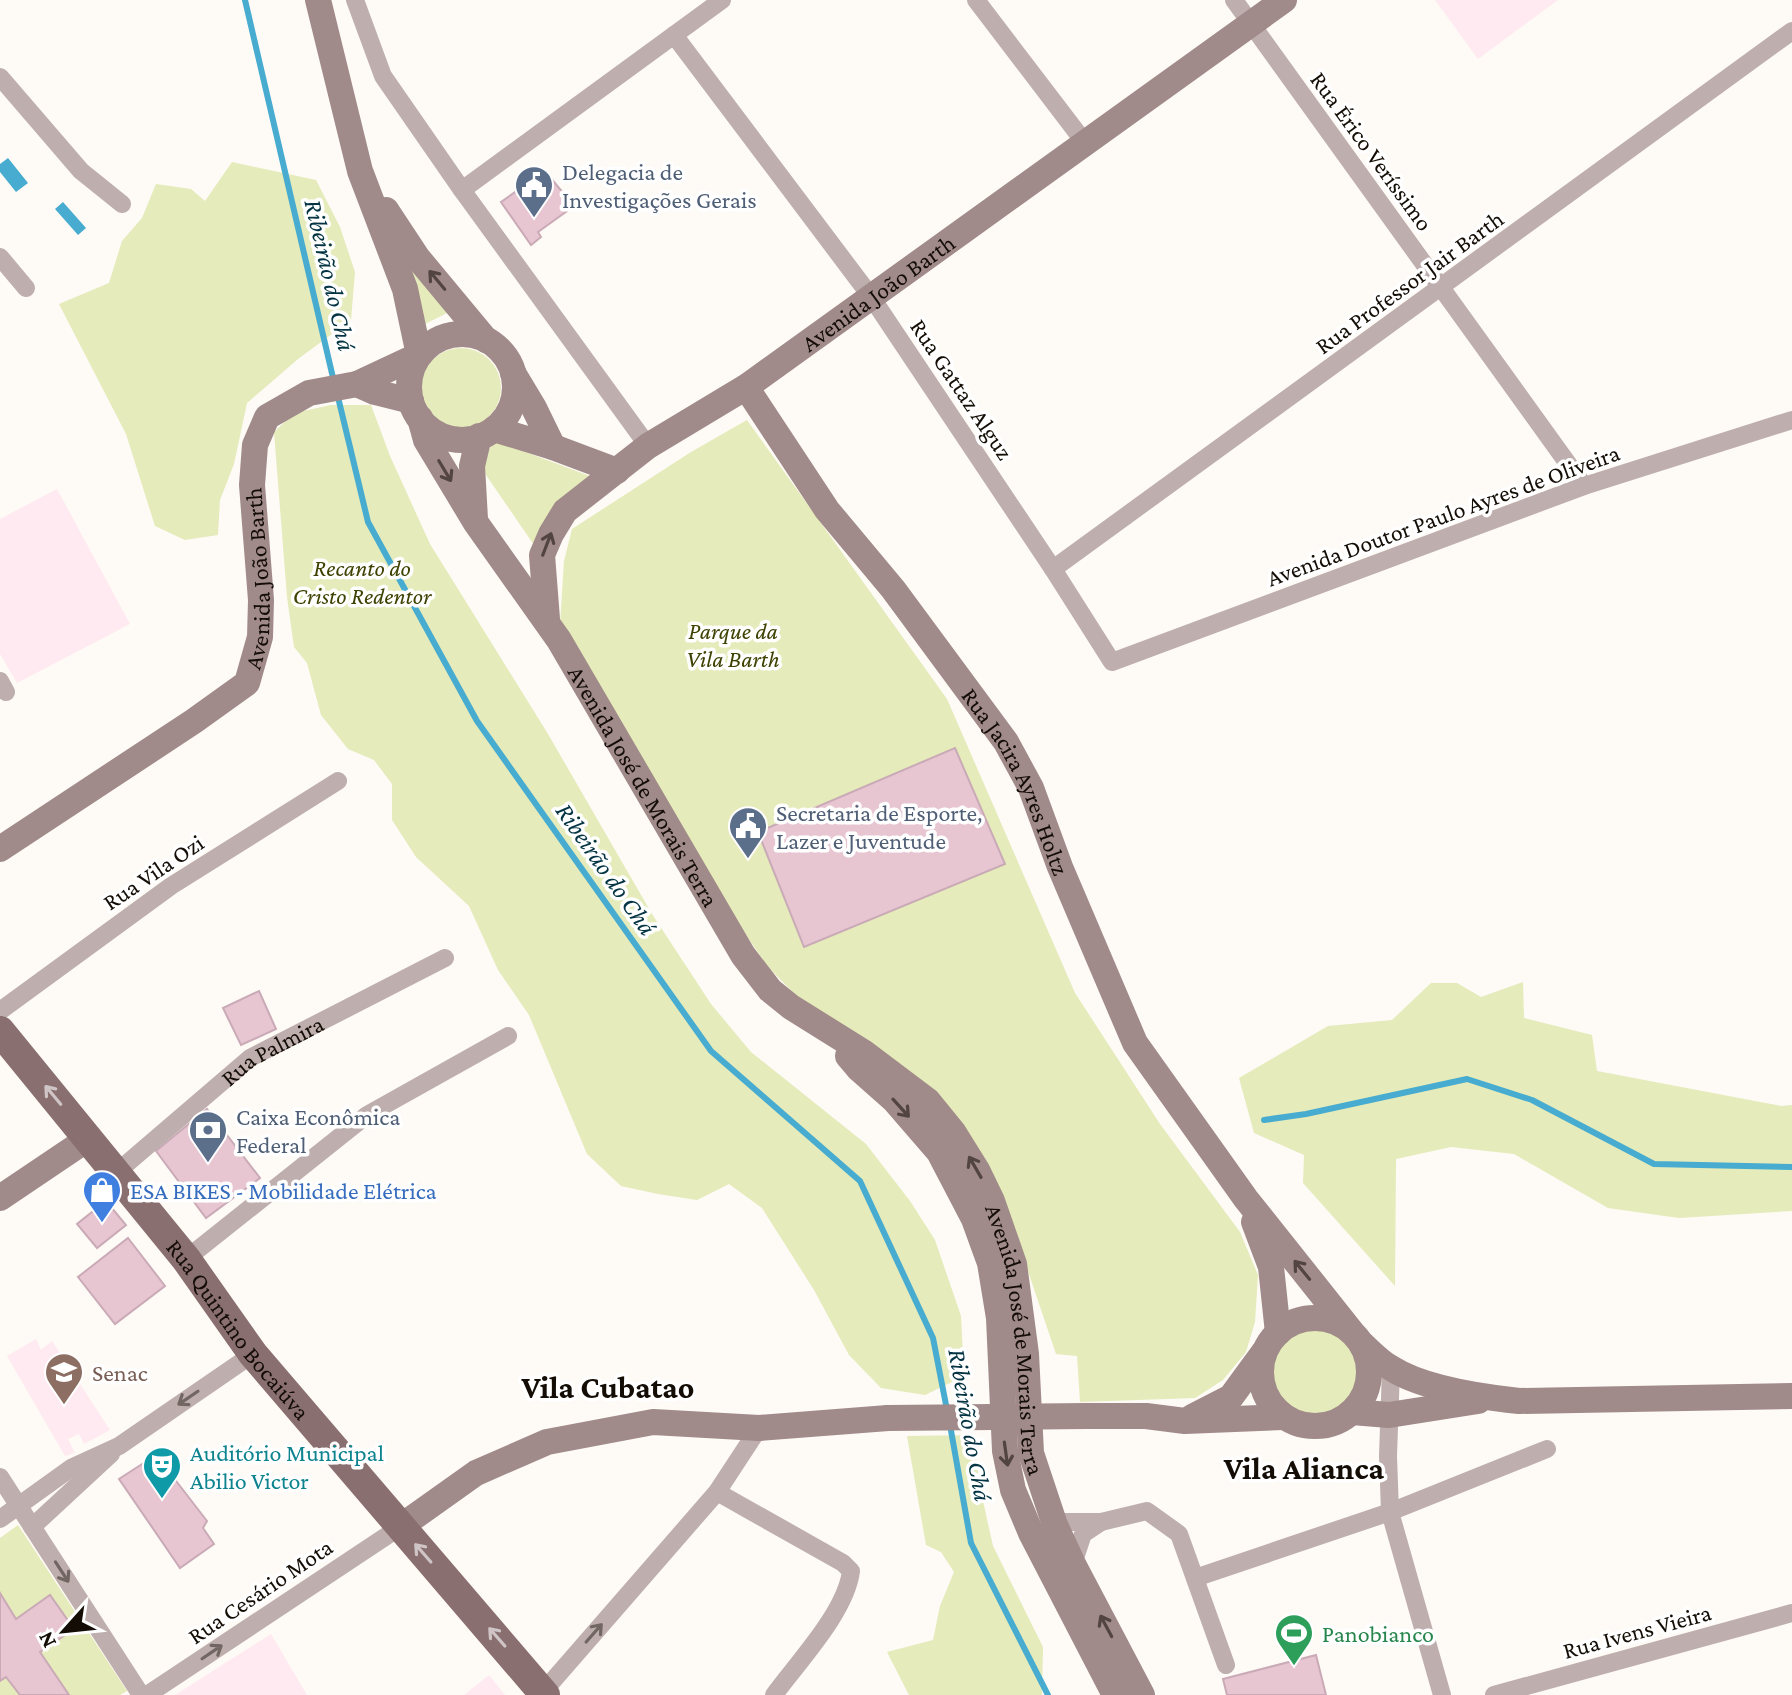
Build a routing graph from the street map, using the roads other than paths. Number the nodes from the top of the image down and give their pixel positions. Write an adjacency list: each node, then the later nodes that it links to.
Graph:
1 (318, 0): 12 (main road)
2 (355, 0): 13 (street)
3 (722, 0): 9 (street)
4 (976, 0): 11 (street)
5 (1234, 0): 7 (street, Rua Érico Veríssimo)
6 (1284, 0): 7 (main road, Avenida João Barth)
7 (1251, 24): 11 (main road, Avenida João Barth); 17 (street, Rua Érico Veríssimo)
8 (1792, 31): 17 (street, Rua Professor Jair Barth)
9 (674, 35): 13 (street); 18 (street, Rua Gattaz Alguz)
10 (0, 77): 14 (street)
11 (1085, 143): 18 (main road, Avenida João Barth)
12 (360, 171): 19 (main road, one-way to 12); 20 (main road)
13 (462, 190): 27 (street)
14 (122, 204)
15 (0, 257): 16 (street)
16 (26, 288)
17 (1442, 288): 30 (street, Rua Érico Veríssimo); 32 (street, Rua Professor Jair Barth)
18 (872, 298): 23 (main road, Avenida João Barth); 32 (street, Rua Gattaz Alguz)
19 (486, 340): 20 (main road); 21 (main road)
20 (419, 355): 22 (main road, Avenida João Barth); 24 (main road)
21 (512, 371): 26 (main road); 28 (main road)
22 (357, 384): 24 (main road); 36 (main road, Avenida João Barth)
23 (746, 387): 27 (main road, Avenida João Barth); 45 (main road, Rua Jacira Ayres Holtz)
24 (416, 410): 26 (main road); 31 (main road, Avenida José de Morais Terra, one-way to 31)
25 (1792, 420): 30 (street, Avenida Doutor Paulo Ayres de Oliveira)
26 (486, 432): 28 (main road); 31 (main road)
27 (648, 446): 29 (main road, Avenida João Barth)
28 (553, 447): 29 (main road)
29 (617, 471): 33 (main road, Avenida João Barth, one-way to 29)
30 (1584, 486): 34 (street, Avenida Doutor Paulo Ayres de Oliveira)
31 (476, 523): 33 (main road, Avenida José de Morais Terra)
32 (1053, 569): 34 (street, Rua Gattaz Alguz)
33 (547, 621): 40 (main road, Avenida José de Morais Terra)
34 (1112, 662)
35 (338, 781): 38 (street, Rua Vila Ozi)
36 (0, 849)
37 (445, 958): 43 (street, Rua Palmira)
38 (0, 1011)
39 (0, 1031): 42 (main road, Rua Quintino Bocaiúva, one-way to 39)
40 (829, 1032): 66 (main road, Avenida José de Morais Terra, one-way to 40); 76 (main road, Avenida José de Morais Terra, one-way to 76)
41 (508, 1036): 46 (street)
42 (89, 1138): 43 (main road, Rua Quintino Bocaiúva); 44 (main road)
43 (117, 1172): 46 (main road, Rua Quintino Bocaiúva)
44 (0, 1198)
45 (1246, 1199): 47 (main road, one-way to 45); 48 (main road)
46 (186, 1259): 49 (main road, Rua Quintino Bocaiúva)
47 (1356, 1337): 48 (main road); 50 (main road); 53 (main road)
48 (1271, 1343): 55 (main road); 56 (main road)
49 (253, 1354): 58 (street, one-way to 58); 68 (main road, Rua Quintino Bocaiúva)
50 (1391, 1369): 52 (main road); 54 (street)
51 (1792, 1396): 52 (main road)
52 (1493, 1399): 54 (main road)
53 (1352, 1412): 54 (main road); 55 (main road)
54 (1389, 1415): 63 (street)
55 (1283, 1417): 56 (main road)
56 (1185, 1421): 57 (main road, bridge)
57 (759, 1428): 61 (street); 68 (main road)
58 (119, 1446): 62 (street); 67 (street)
59 (1547, 1449): 63 (street)
60 (0, 1477): 62 (street)
61 (717, 1492): 73 (street, one-way to 61); 75 (street)
62 (19, 1507): 64 (street); 67 (street)
63 (1390, 1512): 70 (street); 78 (street)
64 (0, 1519)
65 (1101, 1522): 66 (street); 69 (street); 70 (street)
66 (1055, 1525): 69 (main road, Avenida José de Morais Terra)
67 (32, 1527): 74 (street, one-way to 74)
68 (400, 1527): 73 (main road, Rua Quintino Bocaiúva, one-way to 68); 74 (street, Rua Cesário Mota, one-way to 68)
69 (1073, 1564): 77 (main road, Avenida José de Morais Terra, one-way to 69)
70 (1195, 1578): 72 (street)
71 (1792, 1613): 79 (street, Rua Ivens Vieira)
72 (1226, 1665)
73 (544, 1694)
74 (144, 1695)
75 (774, 1695)
76 (1115, 1695)
77 (1142, 1695)
78 (1442, 1695)
79 (1494, 1695)

